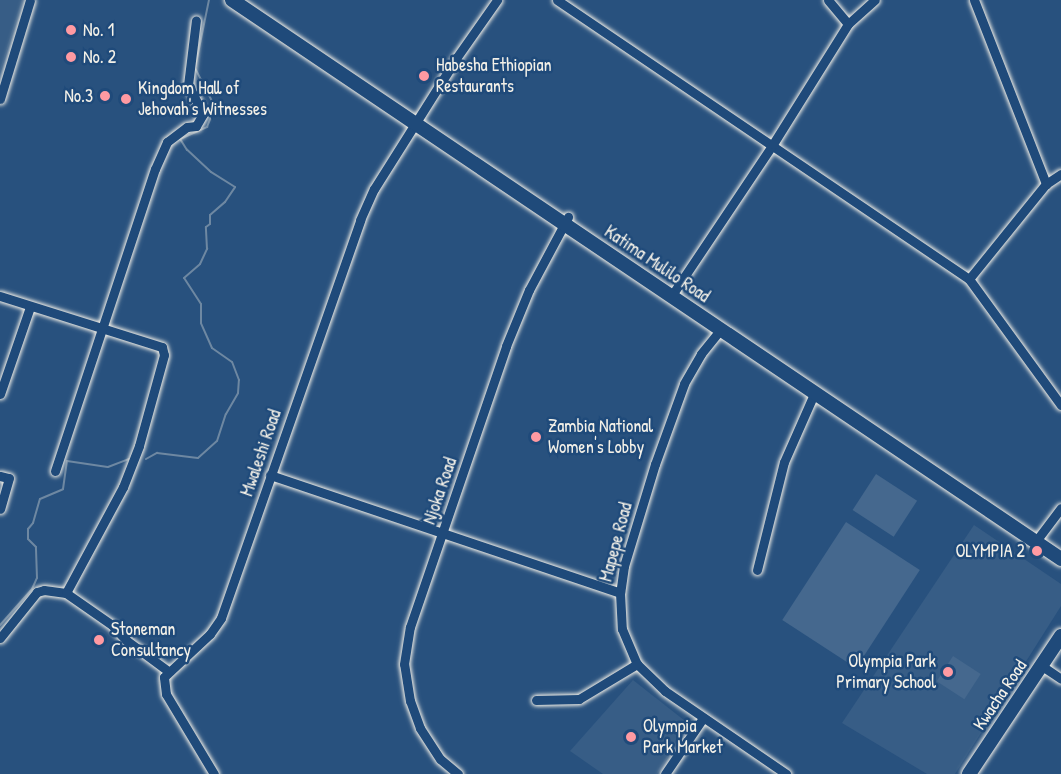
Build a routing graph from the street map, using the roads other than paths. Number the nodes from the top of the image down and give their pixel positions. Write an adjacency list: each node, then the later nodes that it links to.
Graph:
1 (30, 0): 11 (street)
2 (232, 0): 13 (main road, Katima Mulilo Road)
3 (248, 0): 13 (main road, Katima Mulilo Road)
4 (497, 0): 13 (street, Mwaleshi Road)
5 (557, 0): 14 (street)
6 (828, 0): 10 (street)
7 (875, 0): 10 (street)
8 (974, 0): 16 (street)
9 (196, 20): 22 (street)
10 (848, 24): 14 (street)
11 (2, 82): 12 (street)
12 (0, 99)
13 (416, 121): 17 (main road, Katima Mulilo Road); 28 (street, Mwaleshi Road)
14 (773, 144): 18 (street); 19 (street)
15 (1061, 174): 16 (street)
16 (1046, 184): 18 (street)
17 (566, 221): 19 (main road, Katima Mulilo Road); 32 (street, Njoka Road)
18 (969, 279): 26 (street)
19 (675, 291): 23 (main road, Katima Mulilo Road); 33 (main road, Katima Mulilo Road)
20 (0, 296): 21 (street)
21 (30, 307): 22 (street); 24 (street)
22 (100, 329): 27 (street); 37 (street)
23 (721, 329): 25 (main road, Katima Mulilo Road); 38 (street, Mapepe Road)
24 (0, 394)
25 (814, 394): 33 (main road, Katima Mulilo Road); 36 (street)
26 (1061, 405)
27 (55, 471)
28 (270, 475): 32 (street); 43 (street, Mwaleshi Road)
29 (0, 476): 31 (street)
30 (1061, 508): 33 (street)
31 (0, 509)
32 (442, 535): 38 (street); 48 (street, Njoka Road)
33 (1038, 538): 34 (main road, Katima Mulilo Road); 35 (main road, Katima Mulilo Road)
34 (1061, 548)
35 (1061, 559)
36 (757, 570)
37 (66, 593): 40 (street); 43 (street)
38 (620, 593): 41 (street, Mapepe Road)
39 (1061, 636): 42 (main road, Kwacha Road)
40 (0, 638)
41 (637, 664): 45 (street); 46 (street, Mapepe Road)
42 (1042, 666): 44 (street); 51 (main road, Kwacha Road)
43 (168, 671): 47 (street)
44 (1061, 679)
45 (536, 700)
46 (703, 718): 49 (street); 50 (street, Mapepe Road)
47 (209, 772)
48 (458, 774)
49 (665, 774)
50 (786, 774)
51 (969, 774)

